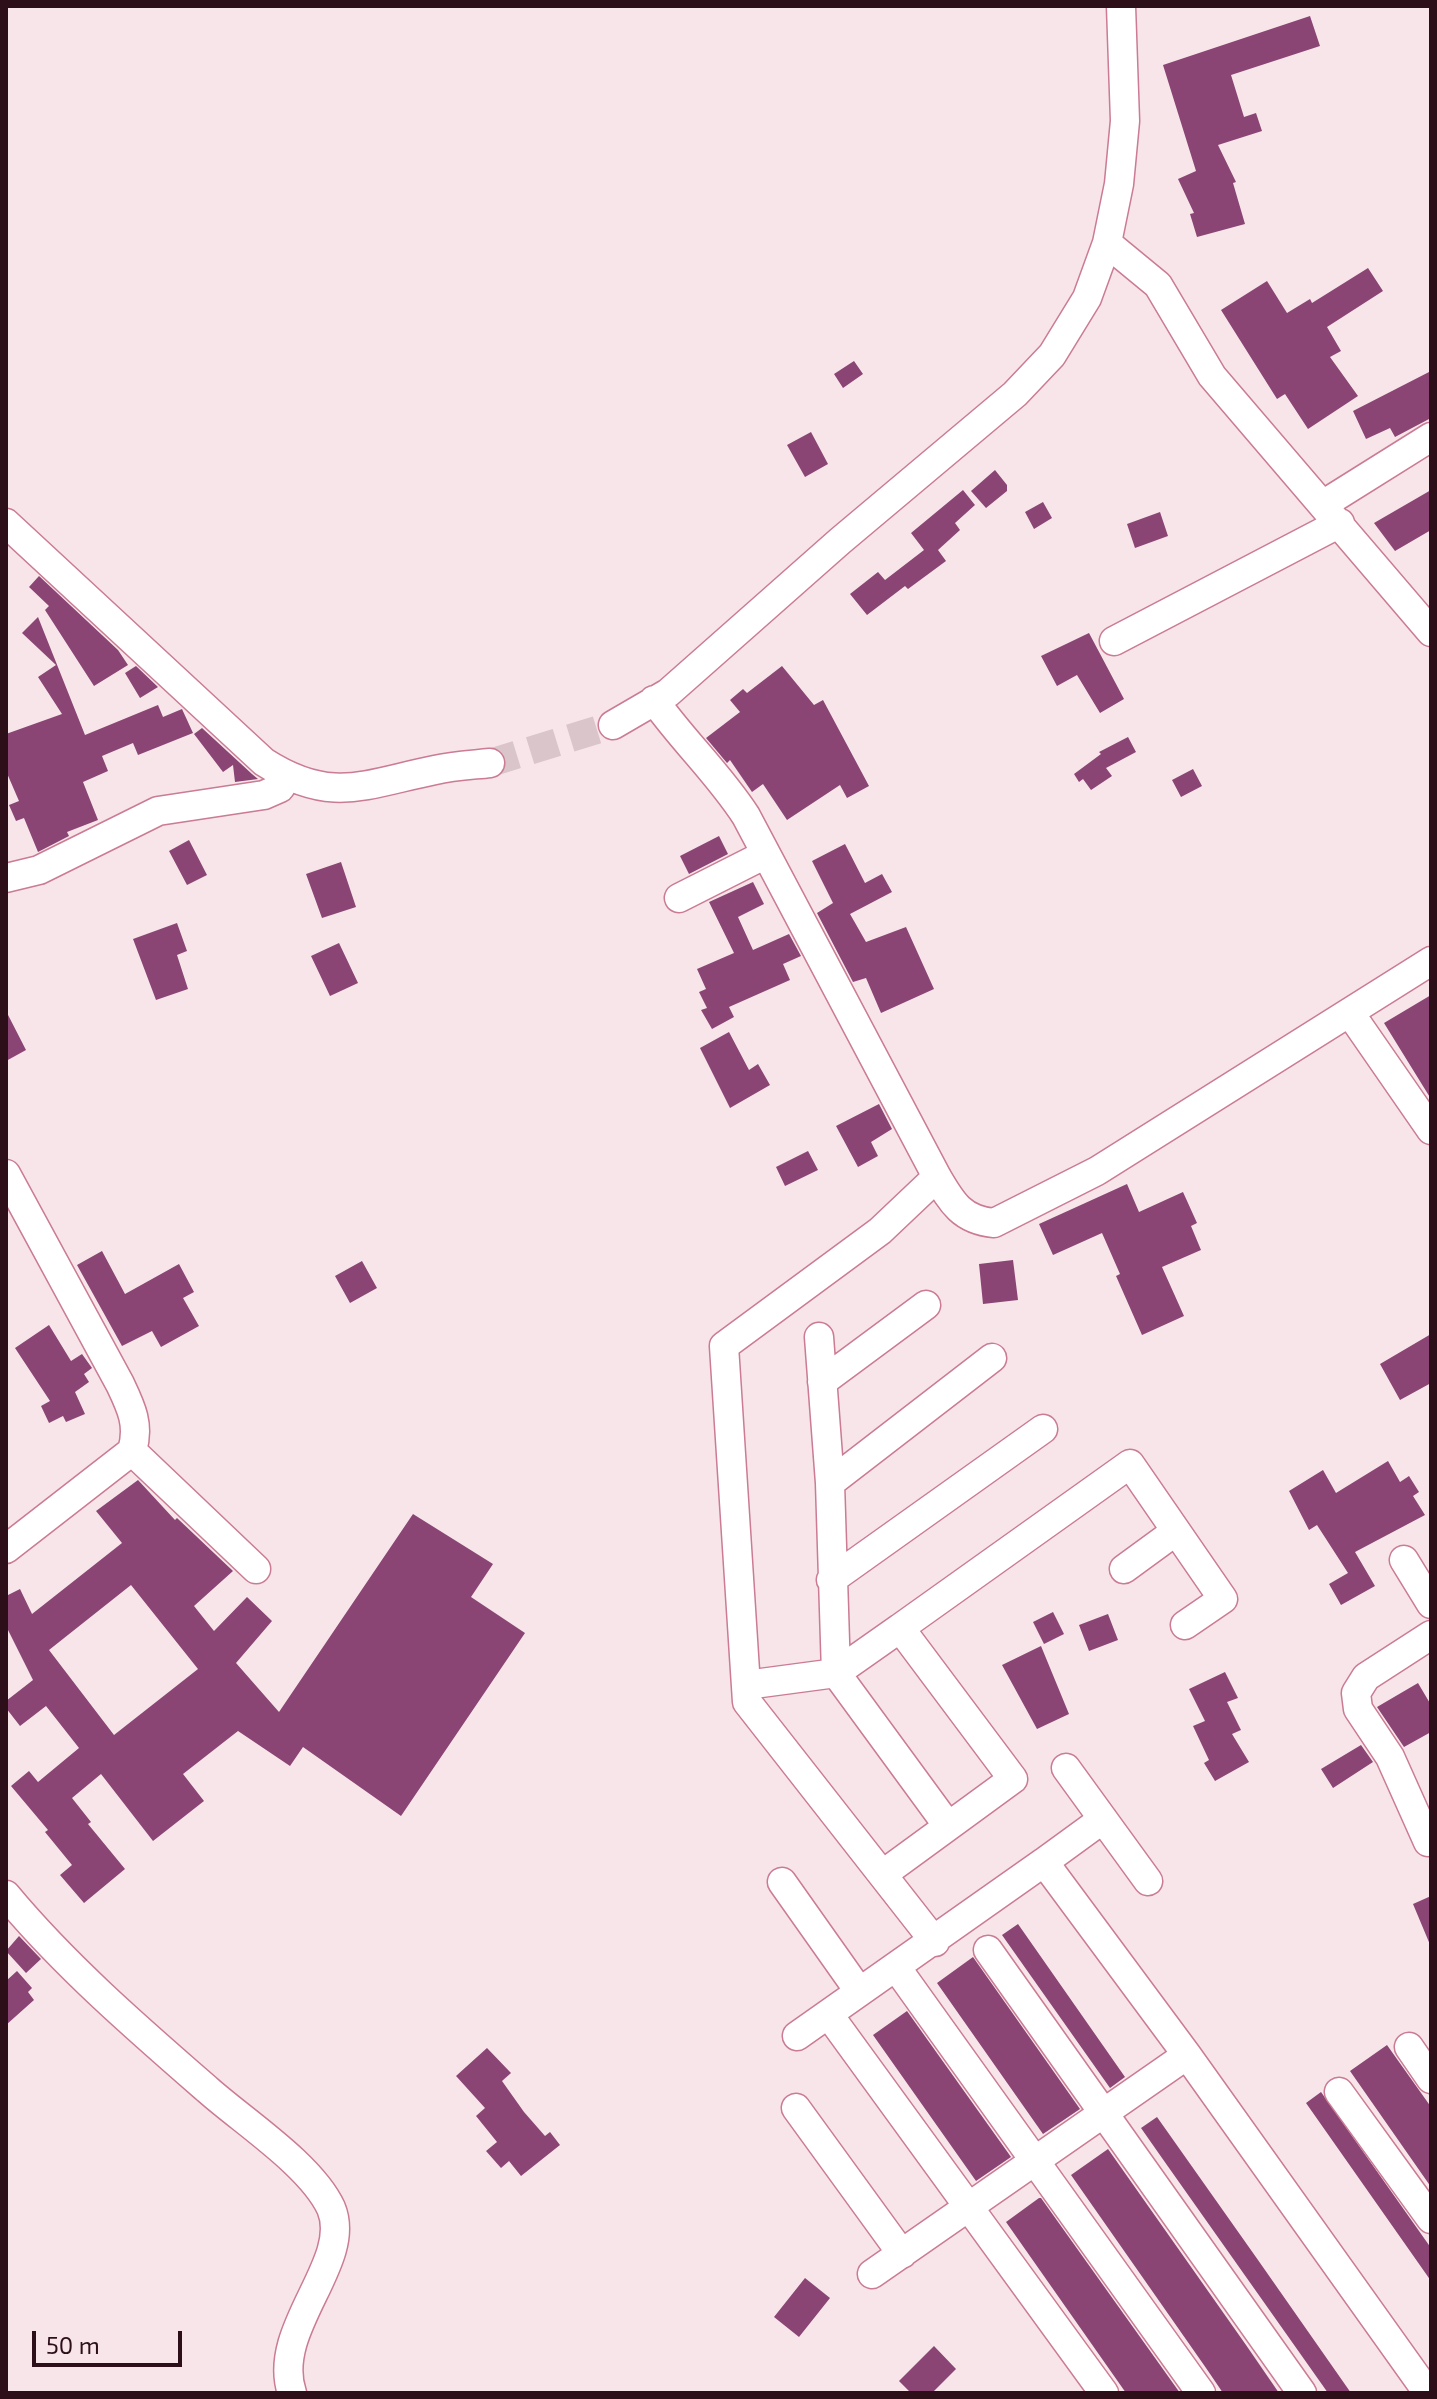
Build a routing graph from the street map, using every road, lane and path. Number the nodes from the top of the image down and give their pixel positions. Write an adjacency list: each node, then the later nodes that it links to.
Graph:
1 (1121, 6): 2 (street)
2 (1107, 243): 4 (street); 8 (street)
3 (1431, 437): 4 (street)
4 (1332, 513): 6 (street); 7 (street)
5 (6, 523): 11 (street)
6 (1431, 632)
7 (1114, 641)
8 (654, 700): 9 (street); 12 (street)
9 (613, 725)
10 (490, 763): 11 (street)
11 (287, 777): 13 (street)
12 (766, 854): 14 (street); 19 (street)
13 (6, 878)
14 (679, 898)
15 (1431, 961): 16 (street)
16 (1350, 1013): 17 (street); 20 (street)
17 (1431, 1130)
18 (6, 1174): 27 (street)
19 (937, 1177): 20 (street); 21 (street)
20 (954, 1205): 21 (street)
21 (880, 1231): 40 (street)
22 (926, 1305): 25 (street)
23 (819, 1337): 25 (street)
24 (992, 1358): 28 (street)
25 (822, 1382): 28 (street)
26 (1043, 1429): 34 (street)
27 (132, 1451): 30 (street); 32 (street)
28 (830, 1483): 34 (street)
29 (1176, 1531): 33 (street); 36 (street); 37 (street)
30 (6, 1549)
31 (1404, 1560): 35 (street)
32 (256, 1569)
33 (1124, 1569)
34 (831, 1580): 39 (street)
35 (1431, 1604)
36 (1185, 1625)
37 (900, 1628): 39 (street); 43 (street)
38 (1431, 1635): 44 (street)
39 (836, 1673): 40 (street); 43 (street)
40 (746, 1685): 46 (street)
41 (1066, 1768): 42 (street)
42 (1103, 1819): 45 (street); 47 (street)
43 (948, 1826): 46 (street)
44 (1428, 1842)
45 (1044, 1862): 50 (street); 57 (street)
46 (883, 1874): 50 (street)
47 (1148, 1881)
48 (782, 1882): 53 (street)
49 (6, 1895): 67 (street)
50 (935, 1942): 52 (street)
51 (988, 1950): 61 (street)
52 (896, 1967): 53 (street); 62 (street)
53 (859, 1991): 54 (street)
54 (829, 2015): 55 (street); 63 (street)
55 (797, 2036)
56 (1409, 2047): 58 (street)
57 (1187, 2055): 61 (street); 71 (street)
58 (1431, 2079)
59 (1339, 2092): 64 (street)
60 (796, 2108): 65 (street)
61 (1103, 2113): 62 (street); 70 (street)
62 (1036, 2161): 63 (street); 69 (street)
63 (969, 2208): 65 (street); 68 (street)
64 (1431, 2219)
65 (902, 2254): 66 (street)
66 (872, 2274)
67 (292, 2393)
68 (1104, 2393)
69 (1201, 2393)
70 (1302, 2393)
71 (1427, 2393)

